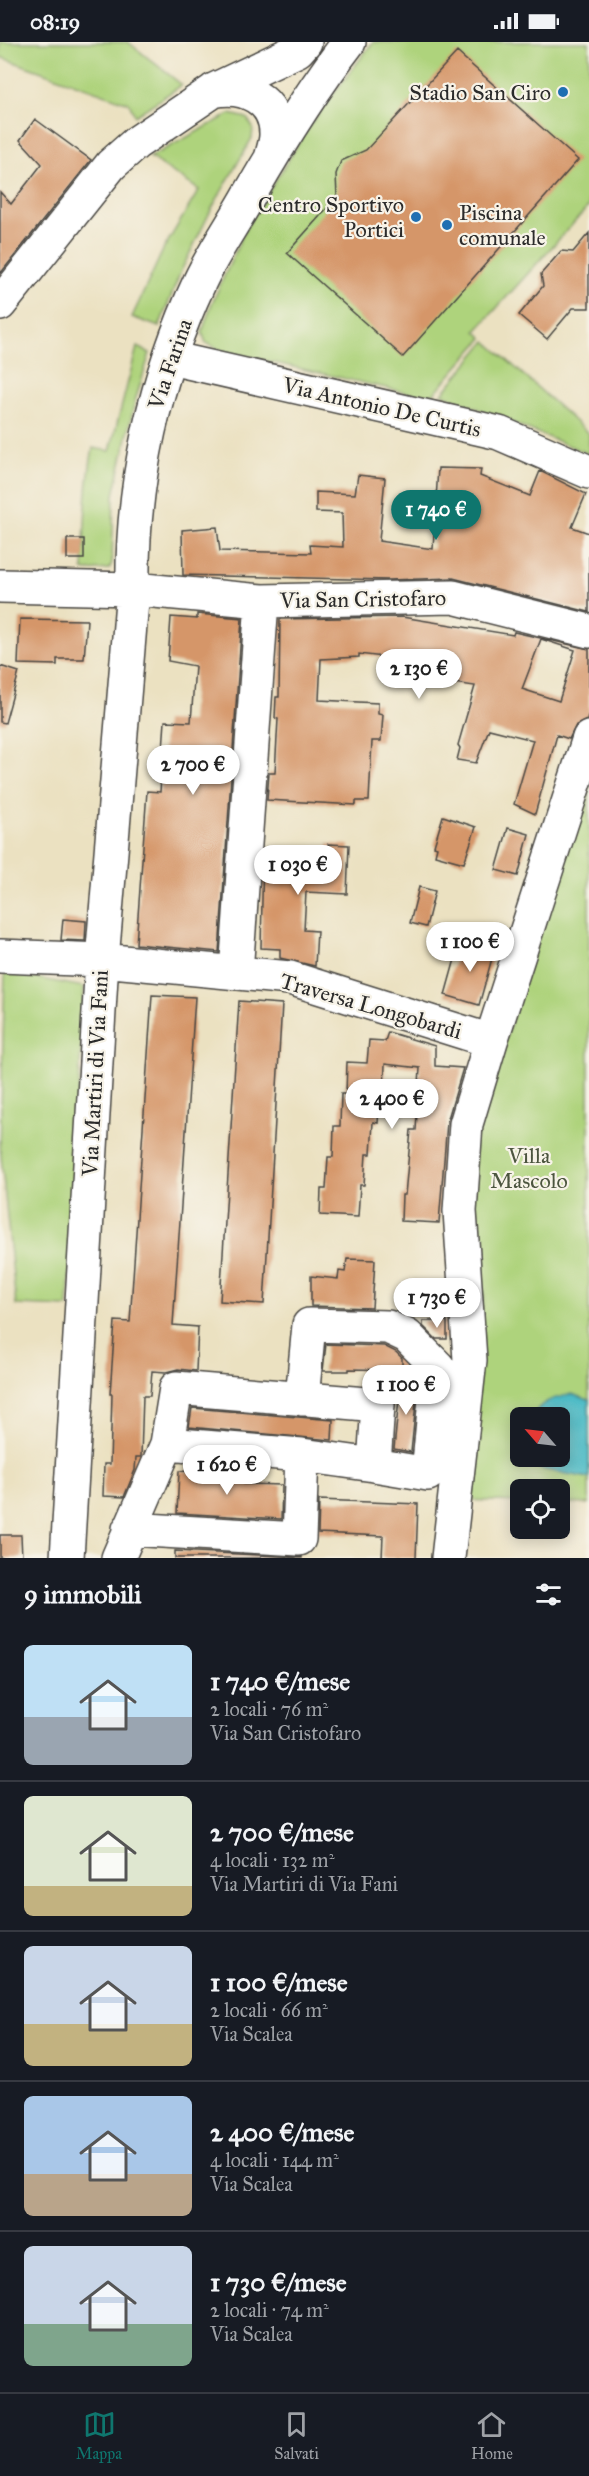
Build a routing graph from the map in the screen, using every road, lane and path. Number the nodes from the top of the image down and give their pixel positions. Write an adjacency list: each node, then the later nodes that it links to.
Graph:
1 (305, 42): 3 (street)
2 (349, 42): 4 (street, Via Farina)
3 (213, 91): 4 (street, Via Farina); 5 (street)
4 (271, 158): 6 (street, Via Farina)
5 (0, 304)
6 (170, 358): 7 (street, Via Antonio De Curtis); 9 (street, Via Farina)
7 (589, 472)
8 (0, 586): 9 (street, Via San Cristofaro)
9 (133, 589): 10 (street, Via San Cristofaro); 14 (street, Via Martiri di Via Fani)
10 (262, 601): 11 (street, Via San Cristofaro); 15 (street)
11 (589, 631)
12 (589, 738): 16 (street)
13 (0, 956): 14 (street, Traversa Longobardi)
14 (102, 960): 15 (street, Traversa Longobardi); 22 (street, Via Martiri di Via Fani)
15 (236, 973): 16 (street, Traversa Longobardi)
16 (491, 1041): 23 (street)
17 (302, 1399): 18 (street); 20 (street); 20 (street)
18 (167, 1444): 19 (street); 21 (street)
19 (302, 1455): 20 (street); 21 (street)
20 (374, 1465)
21 (124, 1544)
22 (67, 1558)
23 (448, 1558)

